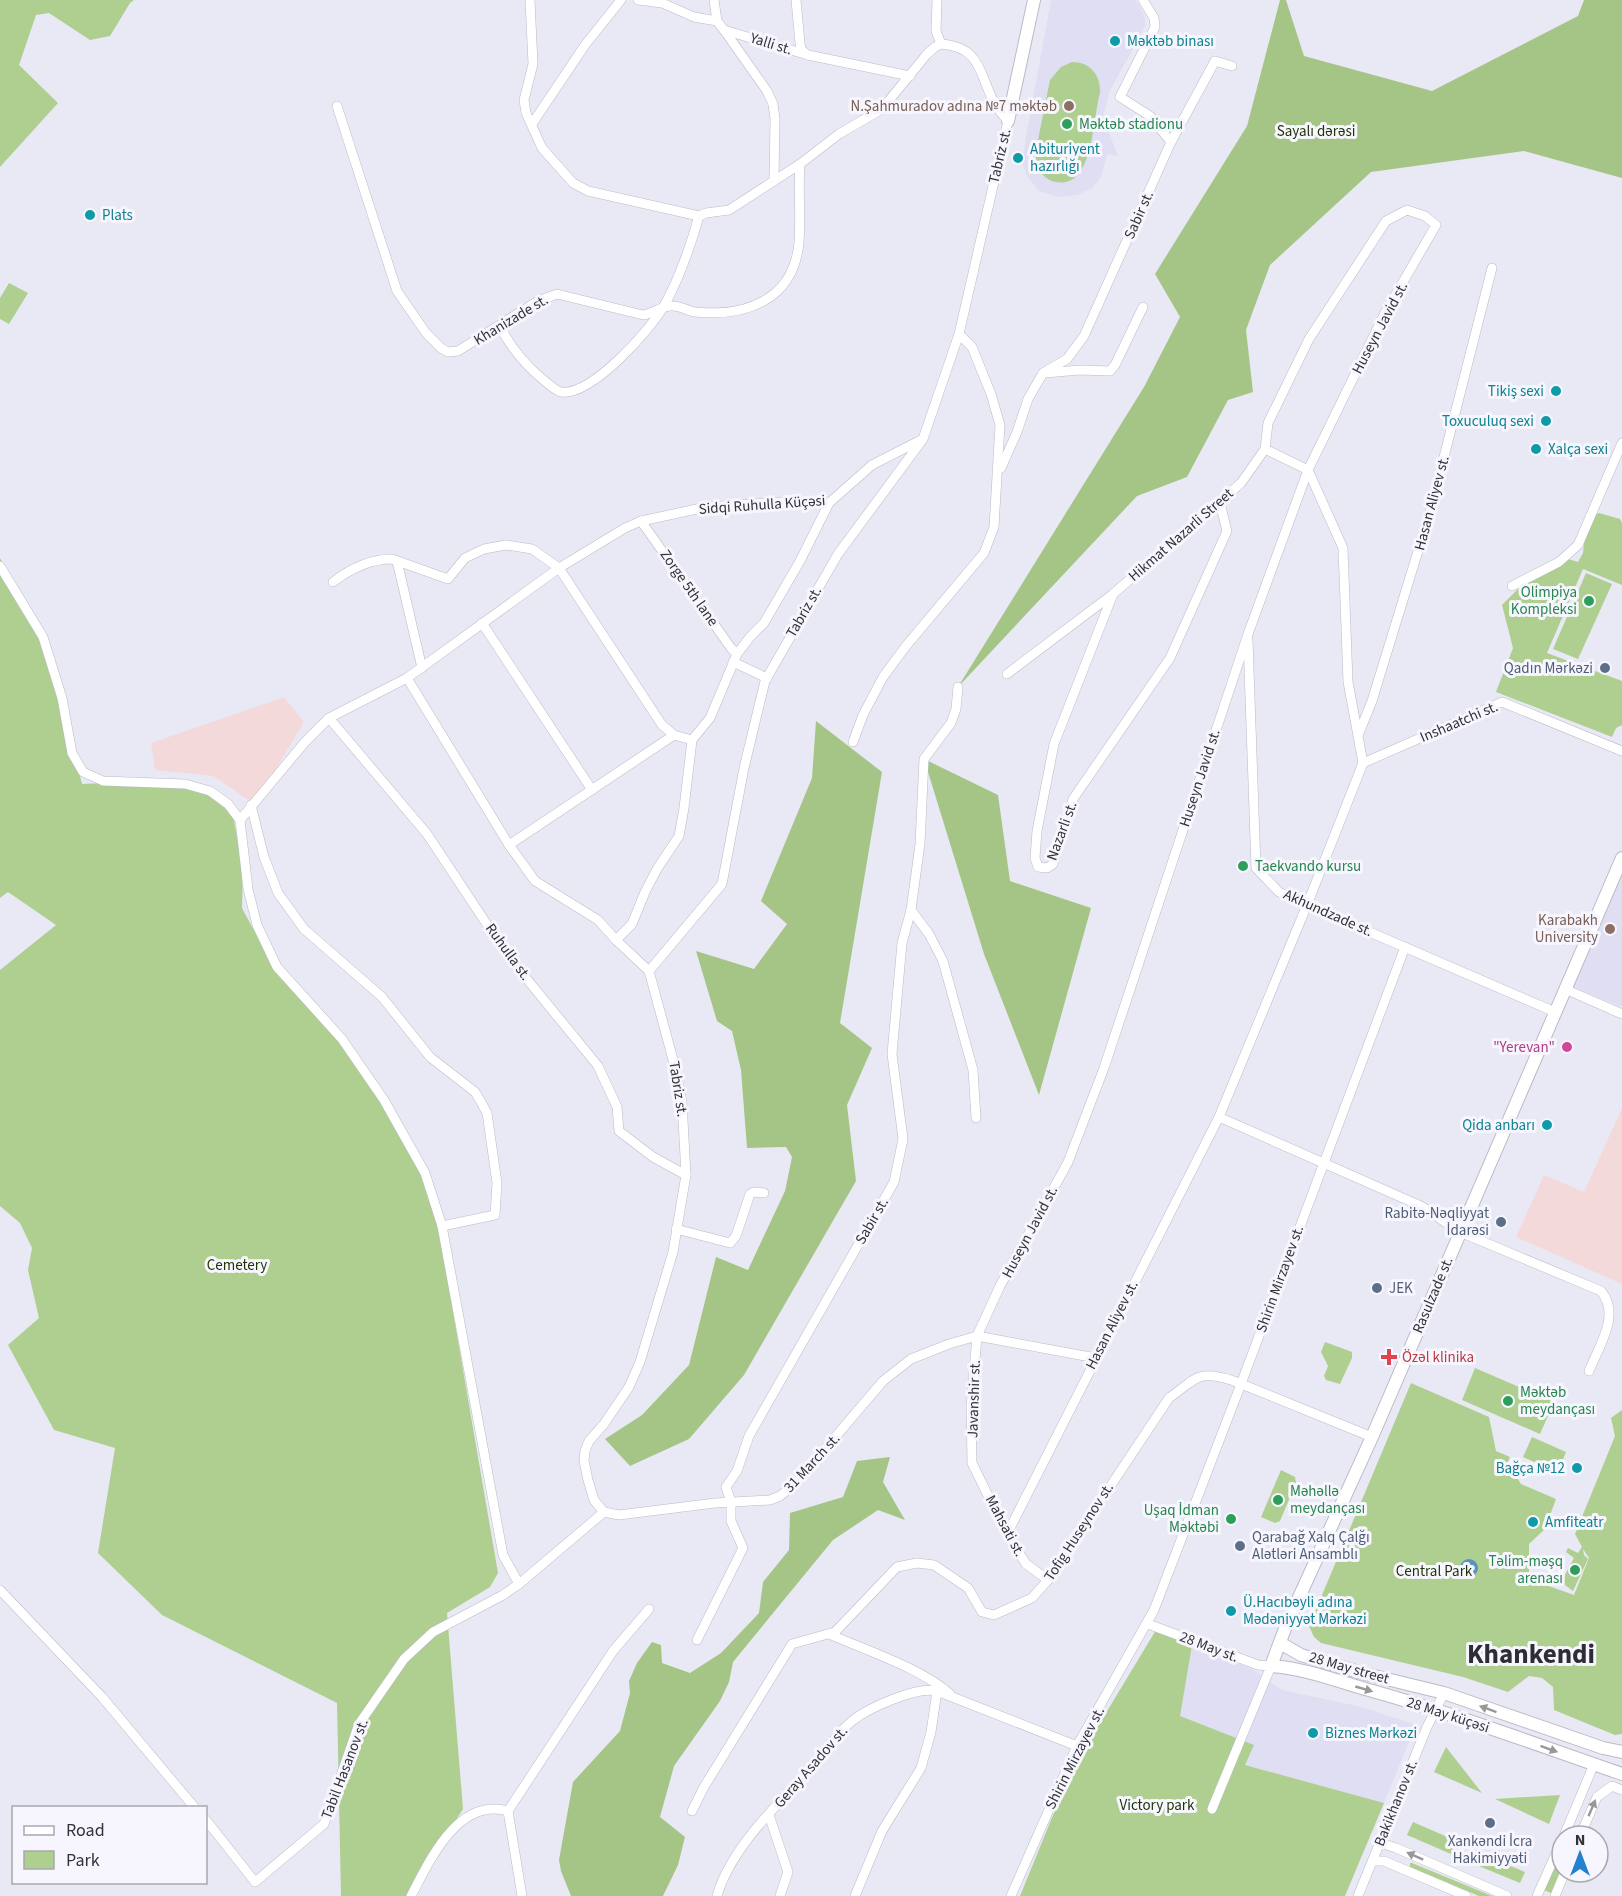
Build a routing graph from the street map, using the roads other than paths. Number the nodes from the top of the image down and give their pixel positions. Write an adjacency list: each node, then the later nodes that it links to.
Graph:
1 (530, 0): 17 (street)
2 (621, 0): 17 (street)
3 (638, 0): 9 (street)
4 (714, 0): 9 (street)
5 (796, 0): 12 (street)
6 (937, 0): 11 (street)
7 (1034, 0): 16 (main road, Tabriz st.)
8 (1143, 0): 18 (street)
9 (717, 21): 10 (street)
10 (724, 30): 12 (street, Yalli st.); 20 (street)
11 (941, 45): 14 (street); 16 (street)
12 (807, 55): 14 (street, Yalli st.)
13 (1232, 66): 18 (street, Sabir st.)
14 (910, 76): 19 (street)
15 (337, 106): 26 (street, Khanizade st.)
16 (1008, 121): 27 (street, Tabriz st.)
17 (532, 124): 21 (street)
18 (1172, 141): 28 (street, Sabir st.)
19 (800, 164): 20 (street); 24 (street, Khanizade st.)
20 (774, 181): 21 (street)
21 (699, 216): 24 (street)
22 (1436, 225): 31 (street, Hikmat Nazarli Street); 32 (street, Huseyn Javid st.)
23 (1492, 268): 52 (street, Hasan Aliyev st.)
24 (663, 307): 26 (street, Khanizade st.); 26 (street)
25 (1143, 307): 28 (street)
26 (500, 326)
27 (959, 334): 29 (street, Tabriz st.); 33 (street)
28 (1043, 373): 33 (street)
29 (923, 439): 34 (street, Sidqi Ruhulla Küçəsi); 49 (street, Tabriz st.)
30 (1622, 443): 41 (street)
31 (1265, 449): 32 (street); 35 (street, Hikmat Nazarli Street)
32 (1308, 471): 44 (street, Huseyn Javid st.); 52 (street, Hasan Aliyev st.)
33 (999, 473): 55 (street)
34 (829, 503): 36 (street, Sidqi Ruhulla Küçəsi); 45 (street)
35 (1220, 503): 42 (street, Hikmat Nazarli Street); 42 (street, Nazarli st.)
36 (641, 522): 39 (street, Sidqi Ruhulla Küçəsi); 45 (street, Zorge 5th lane)
37 (398, 561): 39 (street); 40 (street); 46 (street)
38 (0, 566): 60 (street)
39 (560, 568): 43 (street, Sidqi Ruhulla Küçəsi); 53 (street)
40 (333, 582)
41 (1512, 586)
42 (1113, 594): 47 (street, Hikmat Nazarli Street)
43 (483, 623): 46 (street, Sidqi Ruhulla Küçəsi); 58 (street)
44 (1248, 634): 63 (street, Akhundzade st.); 79 (street, Huseyn Javid st.)
45 (735, 658): 49 (street); 54 (street)
46 (422, 668): 48 (street, Sidqi Ruhulla Küçəsi)
47 (1007, 674)
48 (407, 678): 51 (street); 61 (street)
49 (767, 678): 67 (street, Tabriz st.)
50 (958, 687): 64 (street, Sabir st.)
51 (329, 718): 59 (street); 74 (street, Ruhulla st.)
52 (1359, 733): 57 (street, Hasan Aliyev st.)
53 (675, 735): 54 (street); 58 (street)
54 (692, 740): 65 (street)
55 (853, 742)
56 (1622, 751): 57 (street, Inshaatchi st.)
57 (1363, 763): 63 (street, Hasan Aliyev st.)
58 (591, 790): 61 (street)
59 (251, 805): 60 (street); 76 (street)
60 (240, 819): 76 (street)
61 (508, 845): 65 (street)
62 (1622, 858): 68 (main road, Rasulzade st.)
63 (1307, 905): 66 (street, Akhundzade st.); 71 (street, Hasan Aliyev st.)
64 (911, 910): 72 (street); 85 (street, Sabir st.)
65 (616, 940): 67 (street)
66 (1405, 947): 69 (street, Akhundzade st.); 73 (street, Shirin Mirzayev st.)
67 (649, 971): 74 (street, Tabriz st.)
68 (1565, 989): 69 (main road, Rasulzade st.); 70 (street)
69 (1555, 1012): 78 (main road, Rasulzade st.)
70 (1622, 1014)
71 (1219, 1117): 73 (street); 80 (street, Hasan Aliyev st.)
72 (976, 1118)
73 (1323, 1162): 78 (street); 82 (street, Shirin Mirzayev st.)
74 (686, 1175): 77 (street, Tabriz st.)
75 (764, 1193): 77 (street)
76 (442, 1226): 89 (street)
77 (676, 1229): 86 (street, Tabriz st.)
78 (1460, 1232): 81 (street); 83 (main road, Rasulzade st.)
79 (977, 1336): 80 (street, 31 March st.); 84 (street, Javanshir st.); 85 (street, 31 March st.)
80 (1096, 1358): 87 (street, Hasan Aliyev st.)
81 (1589, 1371)
82 (1241, 1384): 83 (street); 88 (street, Tofig Huseynov st.); 92 (street, Shirin Mirzayev st.)
83 (1372, 1437): 95 (main road, Rasulzade st.)
84 (972, 1463): 87 (street, Mahsati st.)
85 (731, 1502): 86 (street, 31 March st.); 94 (street, Sabir st.)
86 (604, 1512): 89 (street)
87 (1007, 1534): 88 (street, Mahsati st.)
88 (1048, 1580): 93 (street, Tofig Huseynov st.)
89 (519, 1584): 111 (street, Tabil Hasanov st.)
90 (0, 1590): 106 (street)
91 (649, 1610): 108 (street)
92 (1148, 1624): 96 (street, 28 May st.); 101 (street, Shirin Mirzayev st.)
93 (829, 1634): 99 (street); 109 (street, Tofig Huseynov st.)
94 (697, 1640)
95 (1280, 1643): 96 (main road, Rasulzade st.); 98 (main road, 28 May street)
96 (1271, 1666): 100 (main road, 28 May küçəsi, one-way to 100); 107 (street)
97 (937, 1691): 99 (street, Geray Asadov st.); 110 (street, Geray Asadov st.); 121 (street)
98 (1444, 1693): 100 (street, Bakikhanov st.); 102 (main road, 28 May street, one-way to 98)
99 (956, 1699): 101 (street, Geray Asadov st.)
100 (1435, 1709): 103 (main road, 28 May küçəsi, one-way to 103); 114 (street, Bakikhanov st.)
101 (1077, 1746): 122 (street, Shirin Mirzayev st.)
102 (1622, 1752)
103 (1594, 1764): 104 (main road, 28 May küçəsi); 112 (street)
104 (1622, 1774)
105 (1622, 1790): 113 (street, one-way to 105)
106 (193, 1806)
107 (1212, 1809)
108 (508, 1811): 117 (street); 118 (street)
109 (692, 1811)
110 (770, 1815): 119 (street, Geray Asadov st.); 120 (street)
111 (207, 1821)
112 (1569, 1824)
113 (1585, 1824)
114 (1381, 1843): 115 (street, Bakikhanov st.); 125 (street, one-way to 114)
115 (1373, 1861): 123 (street, Bakikhanov st.); 124 (street)
116 (1550, 1867): 126 (street)
117 (411, 1896)
118 (522, 1896)
119 (717, 1896)
120 (780, 1896)
121 (855, 1896)
122 (1011, 1896)
123 (1358, 1896)
124 (1466, 1896)
125 (1507, 1896)
126 (1537, 1896)

